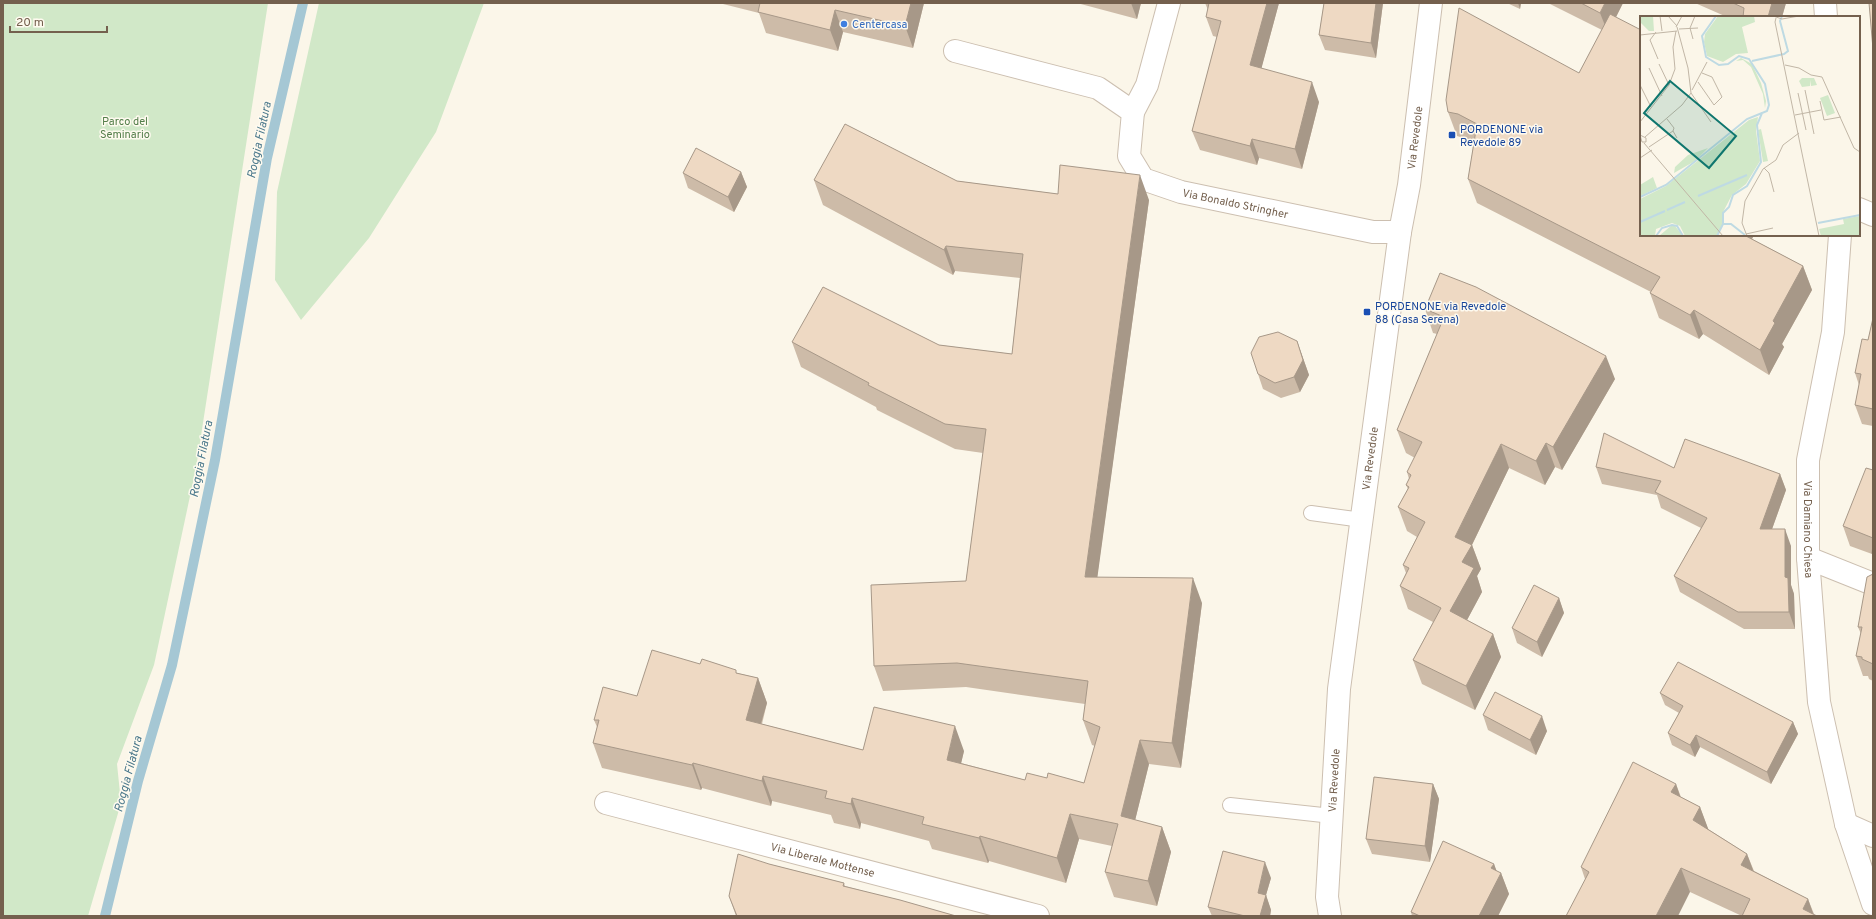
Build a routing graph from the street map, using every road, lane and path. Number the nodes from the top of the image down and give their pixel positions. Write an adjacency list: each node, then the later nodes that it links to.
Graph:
1 (1169, 3): 6 (street, Via Bonaldo Stringher)
2 (1431, 3): 9 (street, Via Revedole)
3 (1825, 3): 4 (street)
4 (1826, 16)
5 (955, 51): 6 (street)
6 (1134, 112): 9 (street, Via Bonaldo Stringher)
7 (1860, 209): 8 (street)
8 (1873, 215)
9 (1400, 232): 12 (street, Via Revedole)
10 (1840, 236): 13 (street, Via Damiano Chiesa)
11 (1311, 513): 12 (lane)
12 (1362, 520): 17 (street, Via Revedole)
13 (1808, 558): 14 (street); 18 (street, Via Damiano Chiesa)
14 (1873, 584)
15 (606, 803): 21 (street, Via Liberale Mottense)
16 (1230, 804): 17 (lane)
17 (1332, 816): 22 (street, Via Revedole)
18 (1846, 824): 19 (street); 20 (street, Via Damiano Chiesa)
19 (1873, 836)
20 (1873, 904)
21 (1038, 916)
22 (1330, 916)

